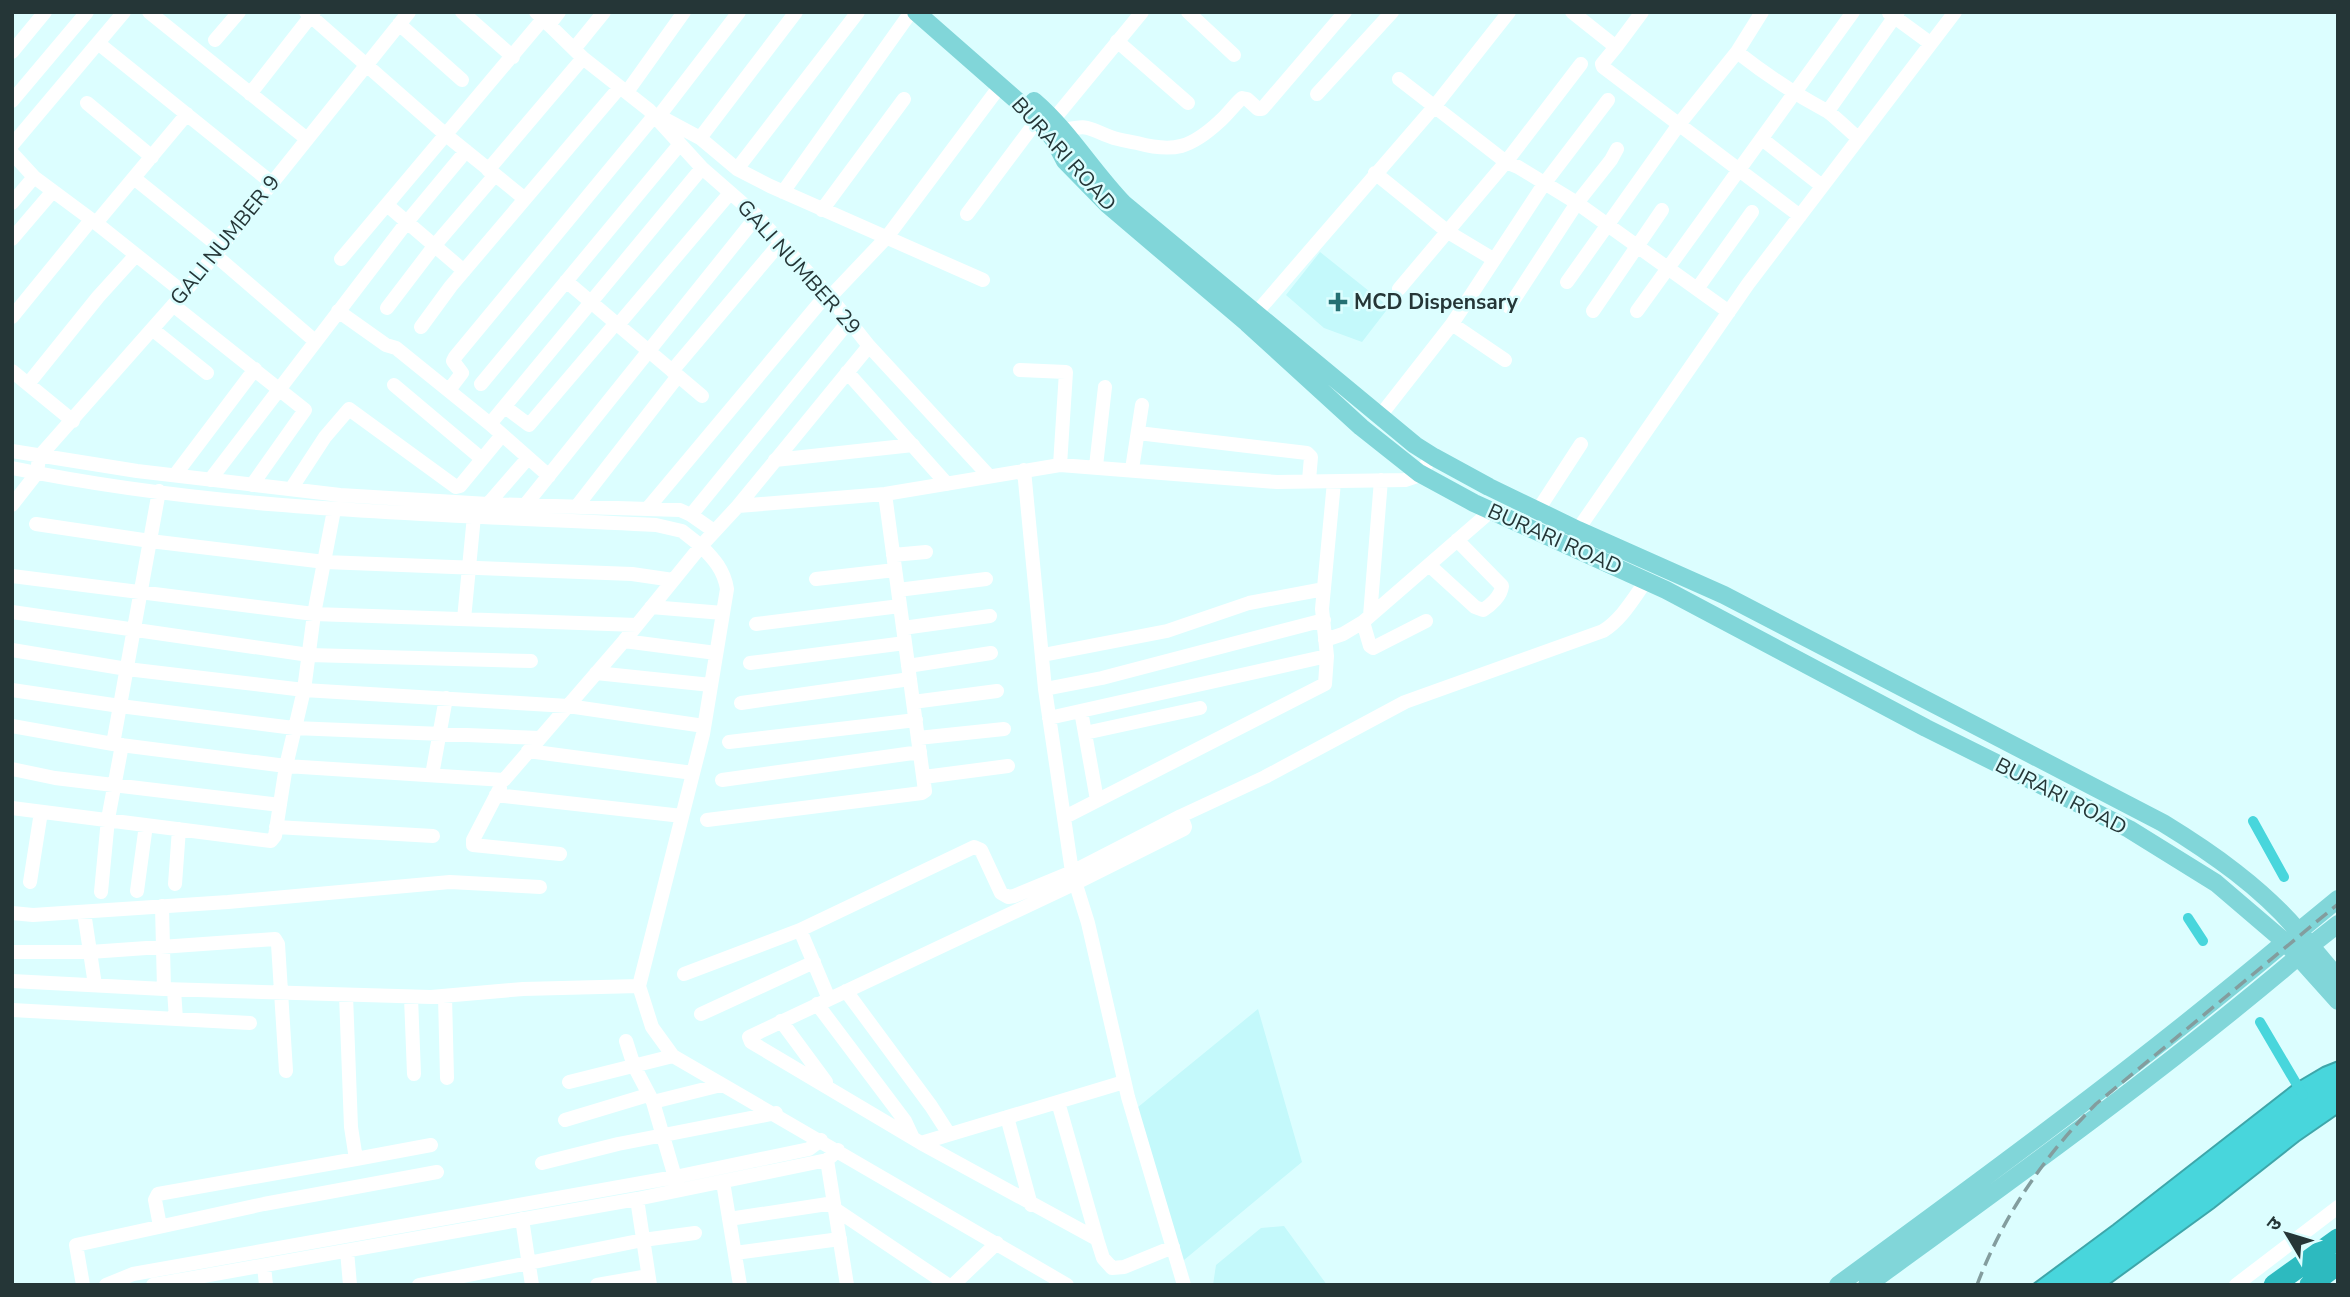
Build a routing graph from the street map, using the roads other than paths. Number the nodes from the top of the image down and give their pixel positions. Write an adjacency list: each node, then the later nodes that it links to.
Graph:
1 (45, 12): 34 (street)
2 (87, 12): 50 (street)
3 (124, 12): 31 (street)
4 (149, 12): 46 (street)
5 (239, 12): 29 (street)
6 (462, 12): 38 (street)
7 (559, 12): 28 (street)
8 (604, 12): 36 (street)
9 (684, 12): 44 (street)
10 (739, 12): 56 (street)
11 (796, 12): 60 (street)
12 (858, 12): 72 (street)
13 (914, 12): 43 (main road, BURARI ROAD); 82 (street)
14 (932, 12): 57 (main road, BURARI ROAD)
15 (1142, 12): 30 (street)
16 (1188, 12): 37 (street)
17 (1345, 12): 57 (street)
18 (1392, 12): 47 (street)
19 (1509, 12): 53 (street)
20 (1572, 12): 33 (street)
21 (1643, 12): 33 (street)
22 (1762, 12): 35 (street)
23 (1853, 12): 45 (street)
24 (1955, 12): 32 (street)
25 (310, 13): 39 (street); 46 (street)
26 (1893, 14): 32 (street); 54 (street)
27 (404, 18): 39 (street, GALI NUMBER 9); 42 (street)
28 (543, 19): 36 (street, GALI NUMBER 29); 38 (street)
29 (215, 40)
30 (1117, 41): 52 (street); 57 (street)
31 (98, 43): 55 (street); 65 (street)
32 (1930, 43): 61 (street)
33 (1616, 47): 58 (street)
34 (12, 52)
35 (1737, 52): 45 (street); 58 (street)
36 (578, 53): 44 (street, GALI NUMBER 29); 74 (street)
37 (1234, 55)
38 (513, 57): 59 (street)
39 (366, 64): 59 (street); 62 (street, GALI NUMBER 9)
40 (1581, 64): 70 (street)
41 (1399, 79): 53 (street)
42 (462, 80)
43 (1000, 86): 57 (main road, BURARI ROAD); 98 (street)
44 (623, 90): 56 (street, GALI NUMBER 29); 84 (street)
45 (1794, 93): 54 (street); 63 (street)
46 (250, 94): 62 (street)
47 (1317, 94)
48 (904, 99): 88 (street)
49 (1608, 100): 79 (street)
50 (12, 101)
51 (87, 103): 69 (street)
52 (1188, 103)
53 (1434, 107): 70 (street); 75 (street)
54 (1828, 111): 61 (street)
55 (187, 114): 69 (street); 78 (street)
56 (654, 114): 60 (street); 64 (street, GALI NUMBER 29); 147 (street)
57 (1052, 123): 91 (street); 123 (main road, BURARI ROAD); 135 (main road, BURARI ROAD)
58 (1680, 123): 73 (street); 96 (street)
59 (446, 135): 67 (street); 87 (street)
60 (700, 138): 72 (street)
61 (1858, 138): 80 (street)
62 (307, 139): 78 (street, GALI NUMBER 9)
63 (1762, 139): 73 (street); 80 (street)
64 (680, 144): 71 (street, GALI NUMBER 29); 110 (street)
65 (12, 145)
66 (1616, 149): 86 (street)
67 (466, 151): 74 (street); 95 (street)
68 (12, 153): 76 (street)
69 (152, 157): 77 (street)
70 (1506, 162): 79 (street); 97 (street)
71 (702, 168): 83 (street, GALI NUMBER 29); 116 (street)
72 (737, 169): 82 (street)
73 (1741, 169): 93 (street); 107 (street)
74 (492, 172): 84 (street); 101 (street)
75 (1375, 173): 97 (street); 123 (street)
76 (34, 177): 81 (street); 85 (street)
77 (134, 178): 94 (street); 103 (street)
78 (272, 183): 103 (street, GALI NUMBER 9)
79 (1544, 184): 86 (street); 106 (street)
80 (1822, 186): 93 (street)
81 (53, 191): 94 (street); 99 (street)
82 (783, 192): 88 (street)
83 (730, 193): 92 (street, GALI NUMBER 29); 127 (street)
84 (525, 199): 108 (street)
85 (12, 203)
86 (1577, 203): 96 (street); 118 (street)
87 (387, 205): 95 (street); 105 (street)
88 (822, 210): 98 (street)
89 (1662, 211): 102 (street)
90 (1752, 212): 113 (street)
91 (967, 214)
92 (757, 216): 100 (street, GALI NUMBER 29); 133 (street)
93 (1800, 216): 124 (street)
94 (94, 221): 104 (street); 125 (street)
95 (407, 222): 101 (street); 120 (street)
96 (1607, 225): 102 (street); 111 (street)
97 (1448, 232): 106 (street); 112 (street)
98 (887, 237): 109 (street); 115 (street)
99 (12, 239)
100 (781, 242): 115 (street, GALI NUMBER 29); 141 (street)
101 (435, 246): 108 (street); 119 (street)
102 (1637, 246): 107 (street); 121 (street)
103 (218, 252): 114 (street, GALI NUMBER 9); 131 (street)
104 (136, 255): 114 (street); 142 (street)
105 (341, 259)
106 (1493, 259): 128 (street)
107 (1667, 268): 113 (street); 122 (street)
108 (464, 271): 129 (street)
109 (983, 279)
110 (566, 281): 116 (street); 143 (street)
111 (1567, 282)
112 (1399, 289)
113 (1697, 289): 124 (street)
114 (184, 293): 117 (street, GALI NUMBER 9)
115 (828, 295): 126 (street, GALI NUMBER 29); 187 (street)
116 (592, 303): 127 (street); 150 (street)
117 (173, 305): 130 (street, GALI NUMBER 9); 136 (street)
118 (1509, 307)
119 (387, 308)
120 (338, 311): 131 (street); 147 (street)
121 (1593, 311)
122 (1637, 311)
123 (1257, 312): 135 (main road, BURARI ROAD)
124 (1729, 312): 194 (street)
125 (12, 317)
126 (849, 321): 132 (street, GALI NUMBER 29); 191 (street)
127 (617, 324): 133 (street); 150 (street)
128 (1452, 324): 134 (street); 151 (street)
129 (421, 327)
130 (152, 329): 140 (street); 152 (street, GALI NUMBER 9)
131 (315, 341): 146 (street)
132 (869, 346): 139 (street); 172 (street, GALI NUMBER 29)
133 (648, 350): 141 (street); 171 (street)
134 (1506, 360)
135 (1302, 361): 151 (main road, BURARI ROAD); 169 (main road, BURARI ROAD)
136 (255, 369): 146 (street); 170 (street)
137 (1020, 370): 163 (street)
138 (12, 371): 142 (street)
139 (847, 372): 157 (street); 162 (street)
140 (207, 373)
141 (675, 374): 148 (street); 185 (street)
142 (28, 384): 152 (street)
143 (481, 384)
144 (394, 385): 161 (street)
145 (1105, 387): 165 (street)
146 (279, 388): 173 (street); 178 (street)
147 (449, 390): 153 (street)
148 (702, 397)
149 (1142, 405): 154 (street)
150 (505, 407): 153 (street)
151 (1380, 416): 159 (main road, BURARI ROAD)
152 (73, 421): 164 (street, GALI NUMBER 9)
153 (490, 424): 155 (street)
154 (1138, 433): 167 (street); 174 (street)
155 (502, 435): 160 (street); 161 (street)
156 (1581, 444): 190 (street)
157 (913, 445): 162 (street); 177 (street)
158 (12, 451): 164 (street)
159 (1433, 456): 169 (street); 190 (main road, BURARI ROAD)
160 (528, 458): 171 (street); 182 (street)
161 (482, 459): 179 (street)
162 (775, 460): 186 (street)
163 (1060, 464): 165 (street); 168 (street)
164 (37, 465): 166 (street); 170 (street); 180 (street); 183 (street, GALI NUMBER 9)
165 (1096, 466): 167 (street)
166 (12, 468)
167 (1132, 469): 174 (street)
168 (1024, 470): 172 (street); 232 (street)
169 (1419, 473): 175 (street); 189 (main road, BURARI ROAD)
170 (175, 475): 173 (street)
171 (550, 476): 184 (street)
172 (989, 476): 177 (street)
173 (210, 480): 178 (street)
174 (1310, 480): 176 (street)
175 (1381, 480): 176 (street); 219 (street)
176 (1335, 482): 209 (street)
177 (947, 484): 181 (street)
178 (252, 485): 179 (street)
179 (291, 489): 182 (street)
180 (159, 491): 188 (street); 197 (street)
181 (885, 494): 186 (street); 201 (street)
182 (488, 504): 184 (street)
183 (12, 505)
184 (526, 505): 185 (street)
185 (577, 506): 187 (street)
186 (738, 506): 195 (street)
187 (648, 508): 191 (street)
188 (334, 510): 192 (street); 200 (street)
189 (1491, 510): 196 (street); 198 (main road, BURARI ROAD)
190 (1538, 510): 194 (main road, BURARI ROAD)
191 (691, 515): 195 (street)
192 (474, 516): 195 (street); 203 (street)
193 (36, 524): 197 (street)
194 (1578, 530): 198 (street); 299 (main road, BURARI ROAD)
195 (707, 539): 207 (street); 215 (street)
196 (1457, 540): 202 (street); 202 (street)
197 (150, 541): 200 (street); 211 (street)
198 (1567, 545): 208 (main road, BURARI ROAD)
199 (926, 552): 201 (street)
200 (325, 562): 203 (street); 216 (street)
201 (895, 563): 205 (street); 210 (street)
202 (1429, 565): 219 (street)
203 (469, 567): 207 (street); 218 (street)
204 (12, 576): 211 (street)
205 (816, 579)
206 (986, 579): 210 (street)
207 (673, 580): 213 (street)
208 (1646, 580): 287 (street); 299 (main road, BURARI ROAD)
209 (1324, 589): 220 (street); 232 (street)
210 (898, 590): 212 (street)
211 (141, 593): 216 (street); 224 (street)
212 (900, 606): 222 (street); 225 (street)
213 (651, 607): 215 (street); 223 (street)
214 (12, 612): 224 (street)
215 (723, 613): 229 (street)
216 (314, 614): 218 (street); 231 (street)
217 (990, 616): 225 (street)
218 (464, 619): 223 (street)
219 (1366, 619): 221 (street); 226 (street)
220 (1324, 620): 226 (street); 240 (street)
221 (1426, 621)
222 (756, 624)
223 (637, 625): 227 (street)
224 (134, 631): 231 (street); 236 (street)
225 (904, 635): 235 (street); 238 (street)
226 (1325, 640): 233 (street)
227 (624, 641): 229 (street); 237 (street)
228 (12, 650): 236 (street)
229 (716, 653): 239 (street)
230 (991, 653): 238 (street)
231 (309, 655): 234 (street); 242 (street)
232 (1043, 655): 240 (street)
233 (1327, 656): 250 (street); 274 (street)
234 (531, 661)
235 (750, 663)
236 (127, 669): 242 (street); 247 (street)
237 (596, 673): 239 (street); 248 (street)
238 (909, 673): 245 (street); 246 (street)
239 (711, 685): 254 (street)
240 (1045, 689): 251 (street)
241 (12, 690): 247 (street)
242 (304, 690): 244 (street); 255 (street)
243 (998, 691): 245 (street)
244 (446, 698): 248 (street); 258 (street)
245 (913, 702): 252 (street)
246 (741, 703)
247 (120, 706): 255 (street); 261 (street)
248 (568, 706): 254 (street); 259 (street)
249 (1200, 708): 257 (street)
250 (1080, 711): 251 (street); 257 (street)
251 (1049, 718): 279 (street)
252 (916, 720): 260 (street); 262 (street)
253 (12, 726): 261 (street)
254 (704, 726): 267 (street)
255 (294, 728): 258 (street); 264 (street)
256 (1004, 729): 262 (street)
257 (1084, 733): 274 (street)
258 (439, 736): 259 (street); 268 (street)
259 (540, 738): 263 (street)
260 (729, 742)
261 (118, 744): 264 (street); 272 (street)
262 (919, 745): 269 (street); 271 (street)
263 (528, 751): 267 (street); 270 (street)
264 (286, 766): 268 (street); 275 (street)
265 (1008, 766): 269 (street)
266 (12, 769): 272 (street)
267 (693, 773): 278 (street)
268 (432, 775): 270 (street)
269 (924, 777): 281 (street)
270 (504, 780): 273 (street)
271 (722, 780)
272 (114, 785): 275 (street); 280 (street)
273 (496, 795): 278 (street); 286 (street)
274 (1097, 800): 279 (street)
275 (280, 805): 283 (street)
276 (12, 808): 277 (street)
277 (41, 811): 280 (street); 288 (street)
278 (682, 816): 309 (street)
279 (1065, 817): 287 (street)
280 (108, 819): 282 (street); 292 (street)
281 (707, 820)
282 (146, 825): 284 (street); 291 (street)
283 (276, 827): 284 (street); 285 (street)
284 (178, 829): 289 (street)
285 (433, 836)
286 (560, 854)
287 (1074, 878): 298 (street); 311 (street); 330 (street)
288 (30, 882)
289 (175, 884)
290 (540, 887): 294 (street)
291 (137, 891)
292 (101, 892)
293 (2338, 899): 299 (main road)
294 (162, 906): 295 (street); 300 (street)
295 (85, 912): 296 (street); 303 (street)
296 (12, 913)
297 (2338, 924): 301 (main road)
298 (800, 930): 304 (street); 305 (street)
299 (2292, 936): 301 (main road); 385 (main road)
300 (163, 948): 303 (street); 310 (street); 312 (street)
301 (2305, 951): 306 (main road); 317 (main road); 386 (main road)
302 (12, 952): 303 (street)
303 (90, 953): 308 (street)
304 (814, 962): 316 (street); 319 (street)
305 (684, 974)
306 (2338, 978)
307 (12, 981): 308 (street)
308 (95, 985): 310 (street)
309 (639, 986): 314 (street); 324 (street)
310 (169, 989): 312 (street); 320 (street)
311 (846, 990): 316 (street); 338 (street)
312 (283, 993): 313 (street); 326 (street)
313 (346, 995): 315 (street); 344 (street)
314 (445, 996): 315 (street); 328 (street)
315 (411, 997): 327 (street)
316 (825, 997): 321 (street); 341 (street)
317 (2337, 1001)
318 (12, 1010): 320 (street)
319 (701, 1014)
320 (176, 1019): 322 (street)
321 (781, 1021): 332 (street); 332 (street)
322 (250, 1023)
323 (626, 1041): 325 (street)
324 (673, 1055): 325 (street); 331 (street)
325 (634, 1066): 329 (street); 333 (street)
326 (286, 1071)
327 (414, 1074)
328 (447, 1078)
329 (569, 1082)
330 (1124, 1082): 334 (street); 363 (street)
331 (721, 1085): 333 (street); 335 (street)
332 (831, 1088): 341 (street)
333 (650, 1098): 337 (street); 339 (street)
334 (1058, 1102): 336 (street); 359 (street)
335 (776, 1113): 339 (street); 340 (street)
336 (1007, 1117): 338 (street); 351 (street)
337 (565, 1120)
338 (949, 1134): 341 (street)
339 (664, 1135): 345 (street); 348 (street)
340 (821, 1140): 343 (street); 348 (street)
341 (917, 1141): 351 (street)
342 (431, 1145): 344 (street)
343 (833, 1155): 347 (street); 352 (street); 362 (street)
344 (356, 1159): 356 (street)
345 (542, 1163)
346 (437, 1172): 356 (street)
347 (723, 1182): 348 (street); 355 (street)
348 (677, 1183): 349 (street); 350 (street)
349 (594, 1198): 350 (street); 354 (street); 373 (street)
350 (637, 1199): 361 (street)
351 (1031, 1205): 359 (street)
352 (835, 1206): 355 (street); 358 (street); 382 (street)
353 (2338, 1207): 387 (street)
354 (522, 1219): 364 (street); 366 (street)
355 (729, 1219): 365 (street)
356 (160, 1226): 372 (street)
357 (695, 1233): 361 (street)
358 (840, 1239): 365 (street); 381 (street)
359 (1097, 1239): 363 (street)
360 (2338, 1239): 388 (highway)
361 (643, 1240): 366 (street); 369 (street)
362 (997, 1242): 370 (street); 382 (street)
363 (1173, 1247): 384 (street)
364 (347, 1251): 368 (street); 376 (street)
365 (735, 1253): 380 (street)
366 (529, 1263): 377 (street); 378 (street)
367 (2338, 1264): 389 (highway)
368 (264, 1266): 371 (street); 375 (street)
369 (649, 1280): 379 (street)
370 (1047, 1280): 383 (street)
371 (179, 1282): 374 (street)
372 (83, 1285)
373 (106, 1285)
374 (153, 1285)
375 (266, 1285)
376 (350, 1285)
377 (419, 1285)
378 (532, 1285)
379 (597, 1285)
380 (740, 1285)
381 (847, 1285)
382 (951, 1285)
383 (1067, 1285)
384 (1184, 1285)
385 (1838, 1285)
386 (1867, 1285)
387 (2236, 1285)
388 (2274, 1285)
389 (2309, 1285)

